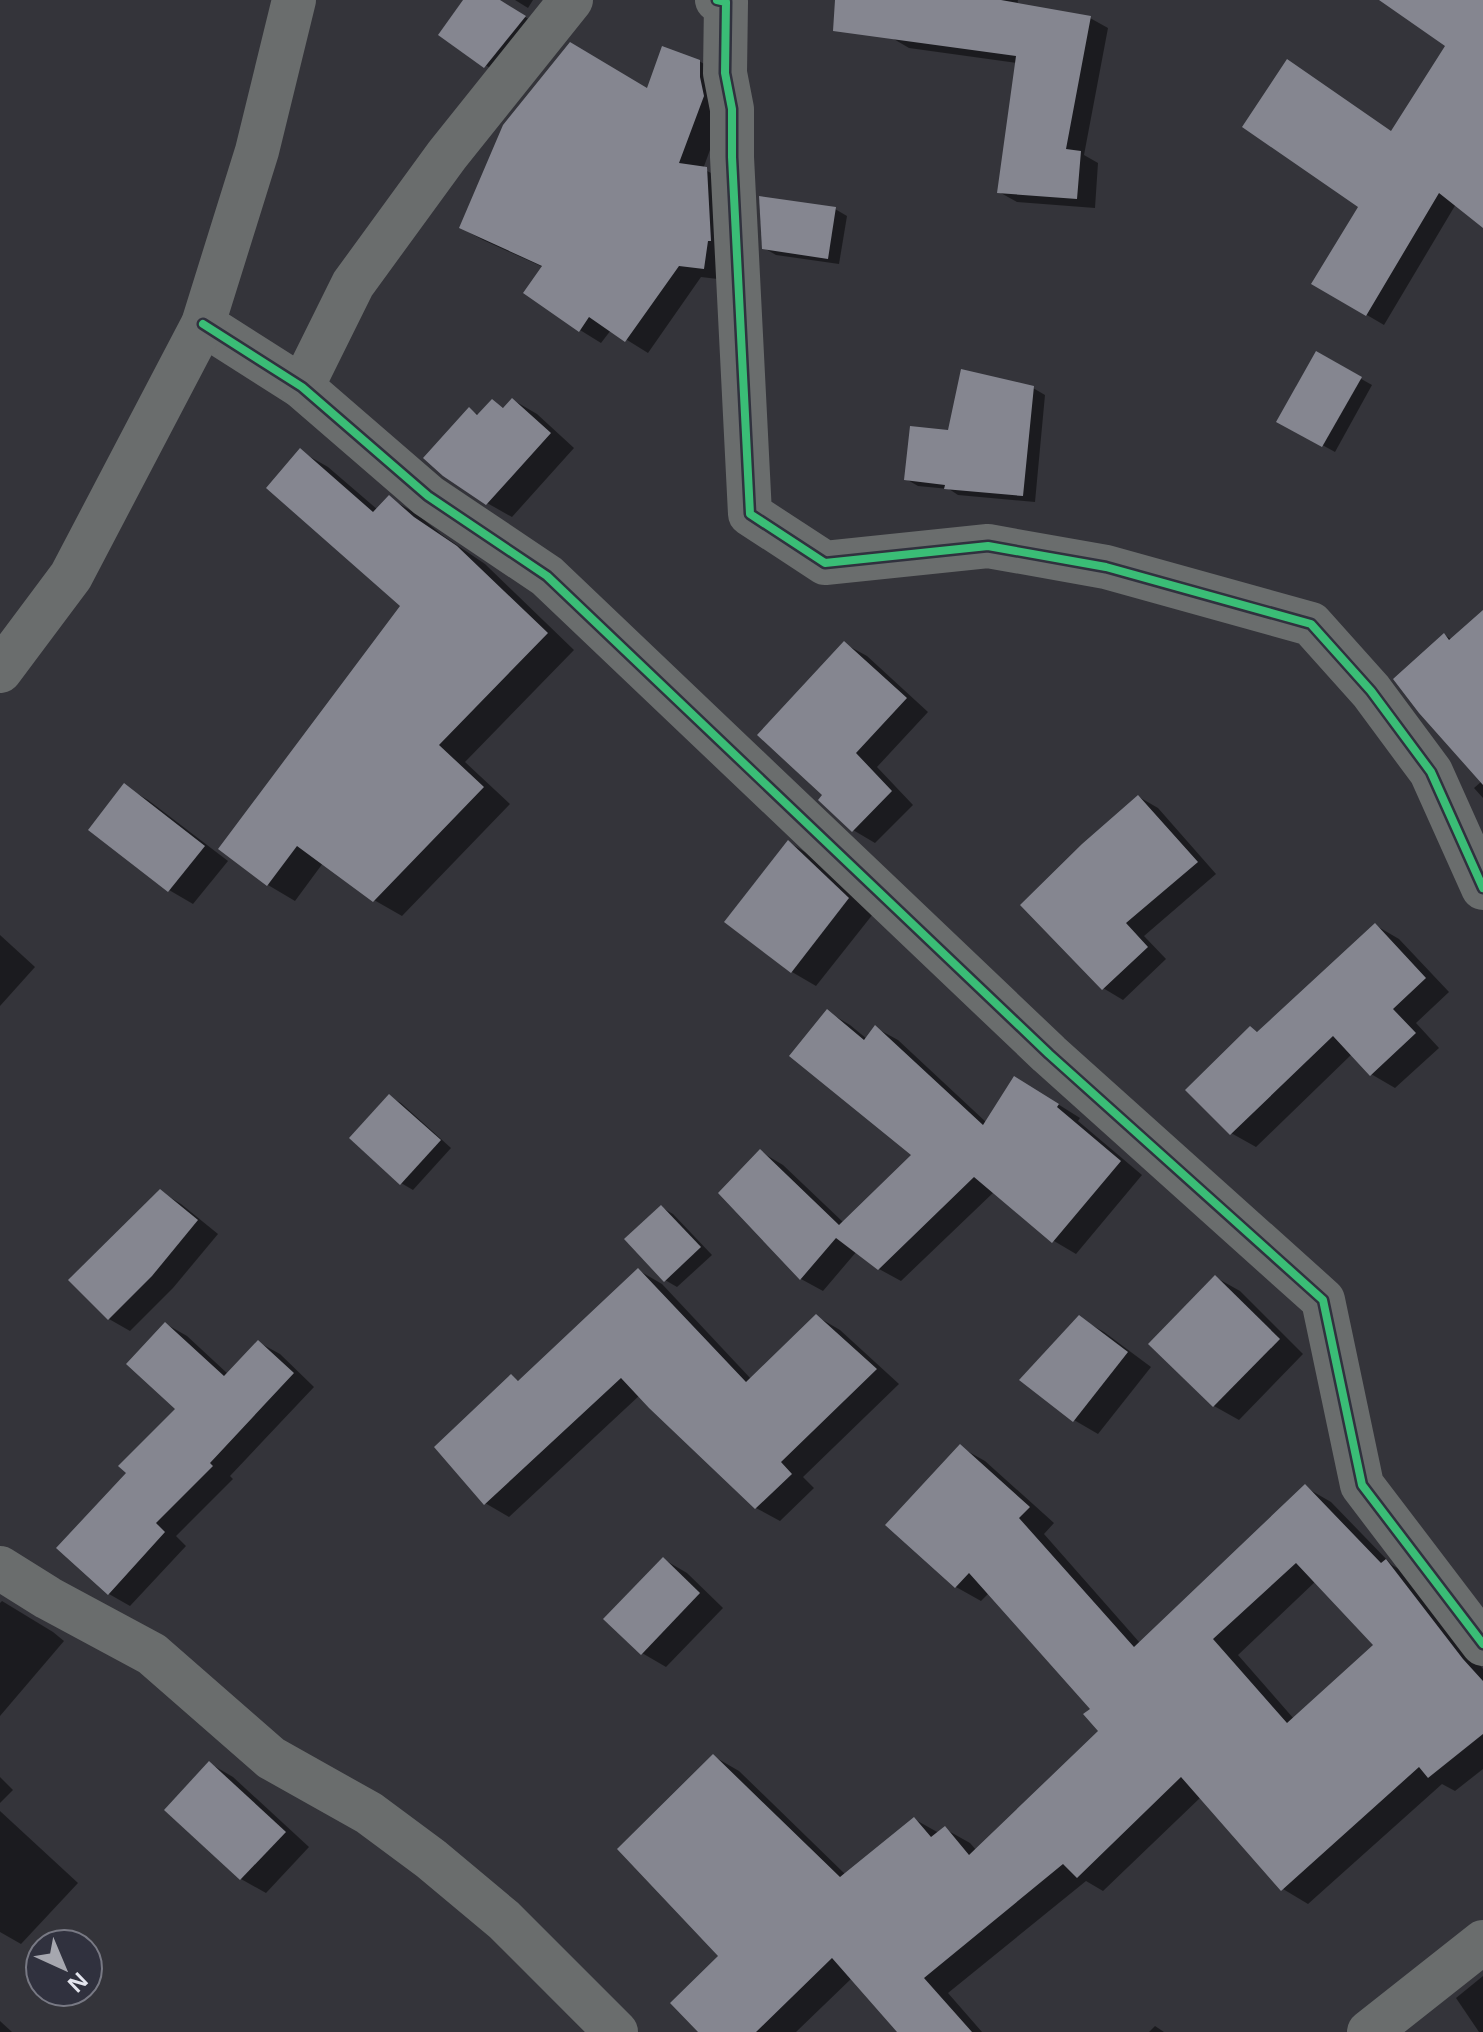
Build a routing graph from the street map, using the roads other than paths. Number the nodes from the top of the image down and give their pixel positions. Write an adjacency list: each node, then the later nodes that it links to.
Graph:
1 (294, 0): 4 (street)
2 (571, 0): 5 (street)
3 (717, 0): 7 (street)
4 (203, 324): 5 (street); 6 (street)
5 (302, 387): 9 (street)
6 (0, 671)
7 (1483, 888)
8 (0, 1568): 11 (street)
9 (1483, 1644)
10 (1483, 1942): 12 (street)
11 (616, 2032)
12 (1369, 2032)

